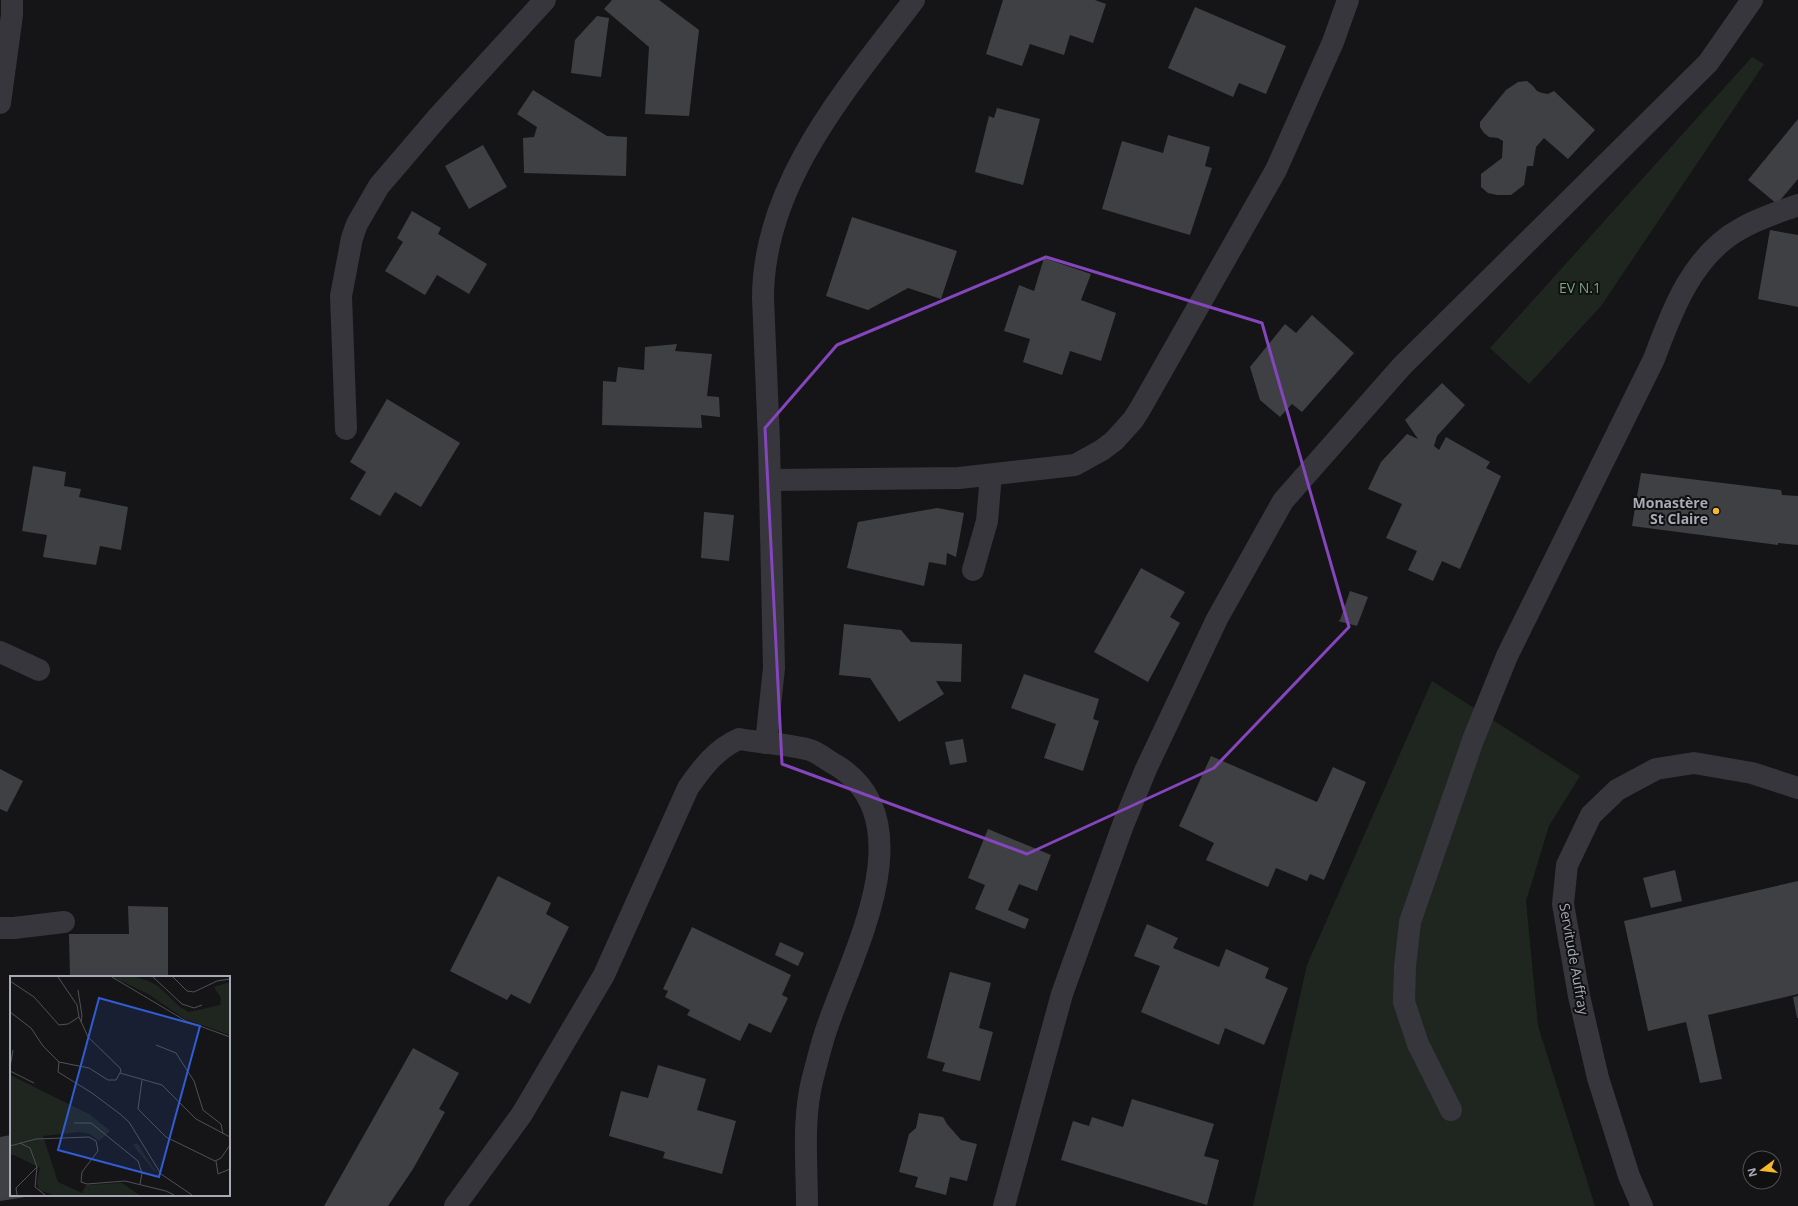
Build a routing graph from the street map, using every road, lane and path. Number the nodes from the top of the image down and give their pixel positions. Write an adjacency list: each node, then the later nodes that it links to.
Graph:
1 (12, 0): 6 (street)
2 (545, 0): 8 (street)
3 (914, 0): 10 (street)
4 (1348, 0): 9 (street)
5 (1752, 0): 21 (street)
6 (0, 103)
7 (1798, 205): 18 (street)
8 (346, 429)
9 (991, 475): 10 (street); 11 (street)
10 (770, 480): 14 (street)
11 (973, 570)
12 (0, 652): 13 (street)
13 (39, 670)
14 (766, 743): 19 (street); 20 (street)
15 (1798, 788): 22 (street, Servitude Auffray)
16 (62, 922): 17 (street)
17 (0, 928)
18 (1451, 1110)
19 (455, 1206)
20 (807, 1206)
21 (1004, 1206)
22 (1642, 1206)

